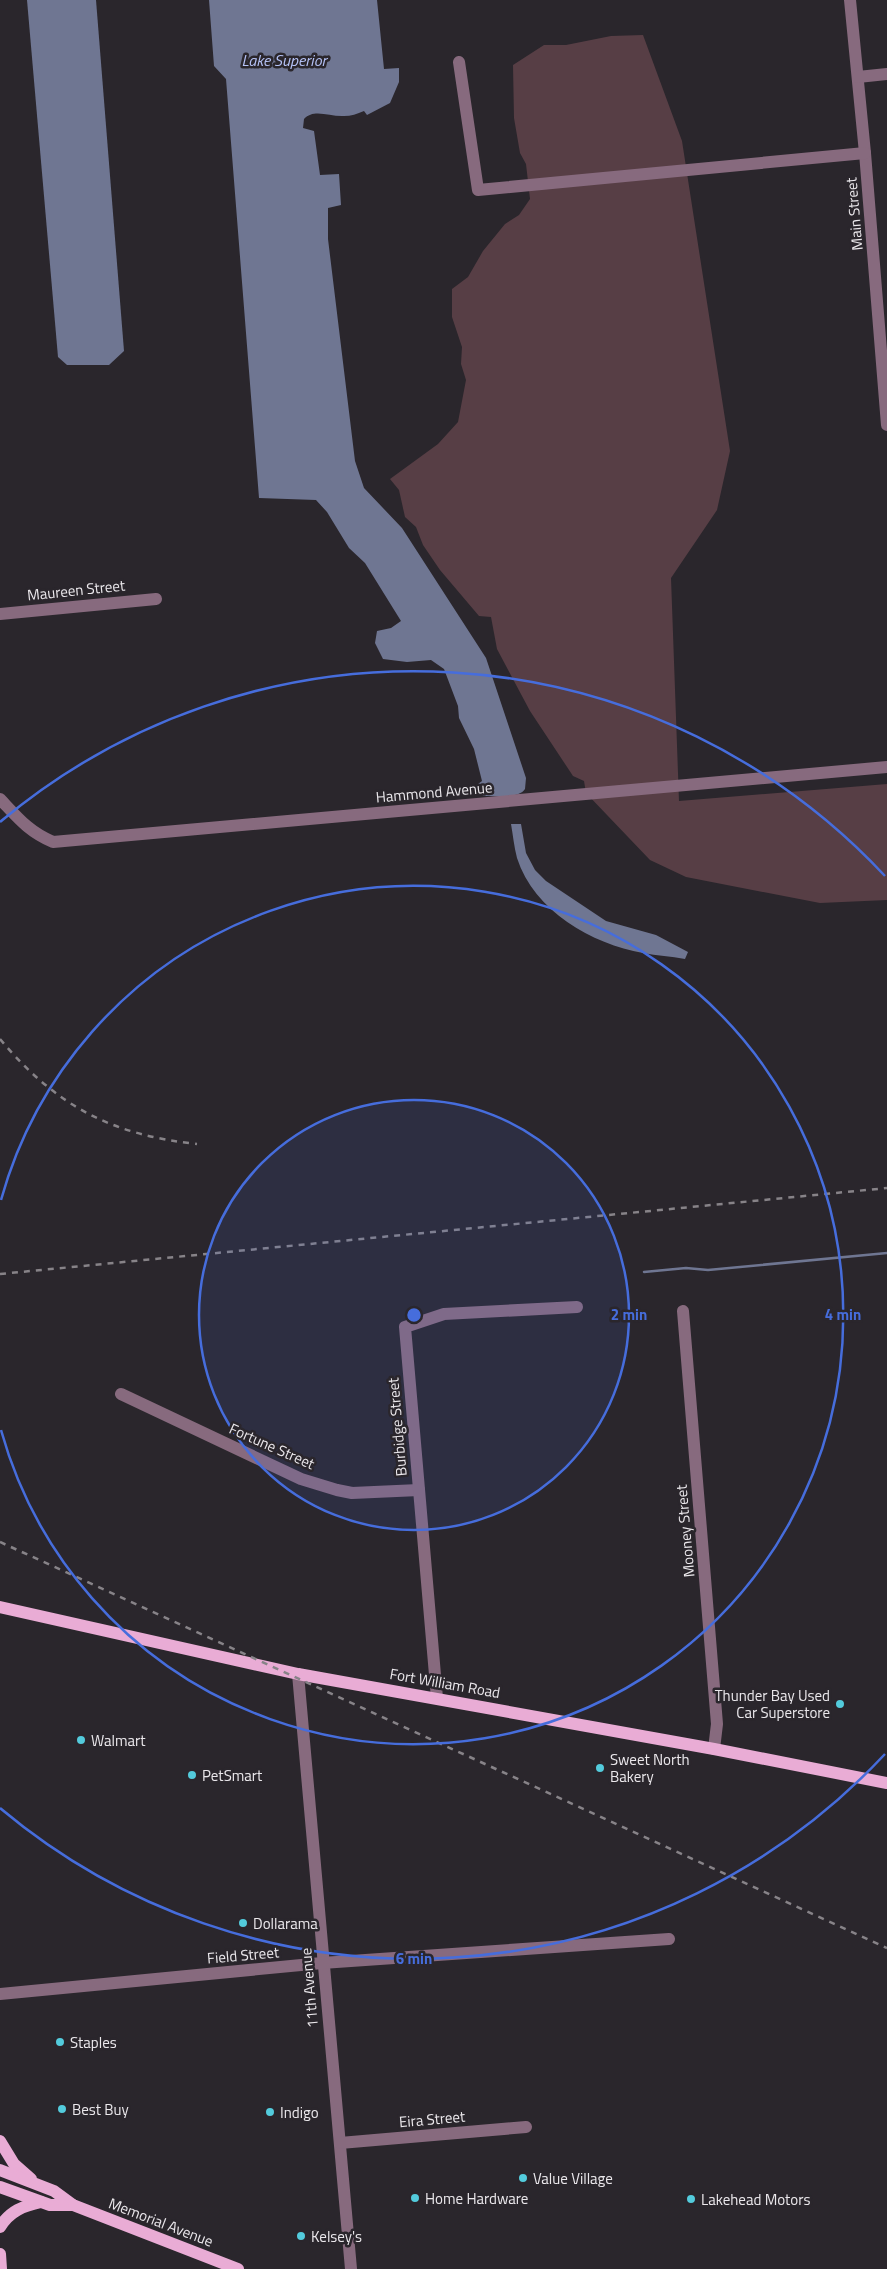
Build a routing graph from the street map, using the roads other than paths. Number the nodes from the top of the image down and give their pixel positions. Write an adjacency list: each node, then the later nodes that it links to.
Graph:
1 (850, 0): 4 (street, Main Street)
2 (459, 62): 5 (street)
3 (887, 74): 4 (street)
4 (858, 77): 5 (street, Main Street)
5 (865, 153): 6 (street, Main Street)
6 (887, 425)
7 (156, 599): 8 (street, Maureen Street)
8 (0, 614)
9 (887, 767): 10 (street, Hammond Avenue)
10 (0, 798)
11 (577, 1307): 14 (street, Burbidge Street)
12 (683, 1311): 18 (street, Mooney Street)
13 (121, 1394): 14 (street, Fortune Street)
14 (419, 1490): 17 (street, Burbidge Street)
15 (0, 1607): 16 (main road, Fort William Road)
16 (298, 1674): 17 (main road, Fort William Road); 21 (street, 11th Avenue)
17 (437, 1698): 18 (main road, Fort William Road)
18 (714, 1749): 19 (main road, Fort William Road)
19 (887, 1782)
20 (669, 1939): 21 (street, Field Street)
21 (322, 1963): 22 (street, Field Street); 25 (street, 11th Avenue)
22 (0, 1994)
23 (526, 2127): 25 (street, Eira Street)
24 (0, 2142): 28 (main road)
25 (340, 2144): 35 (street, 11th Avenue)
26 (0, 2170): 28 (main road, Memorial Avenue)
27 (0, 2187): 29 (main road, Memorial Avenue)
28 (44, 2187): 30 (main road, Memorial Avenue)
29 (41, 2202): 30 (main road, Memorial Avenue); 31 (main road)
30 (73, 2206): 34 (main road, Memorial Avenue)
31 (0, 2228)
32 (0, 2254): 33 (main road)
33 (2, 2269)
34 (238, 2269)
35 (351, 2269)

